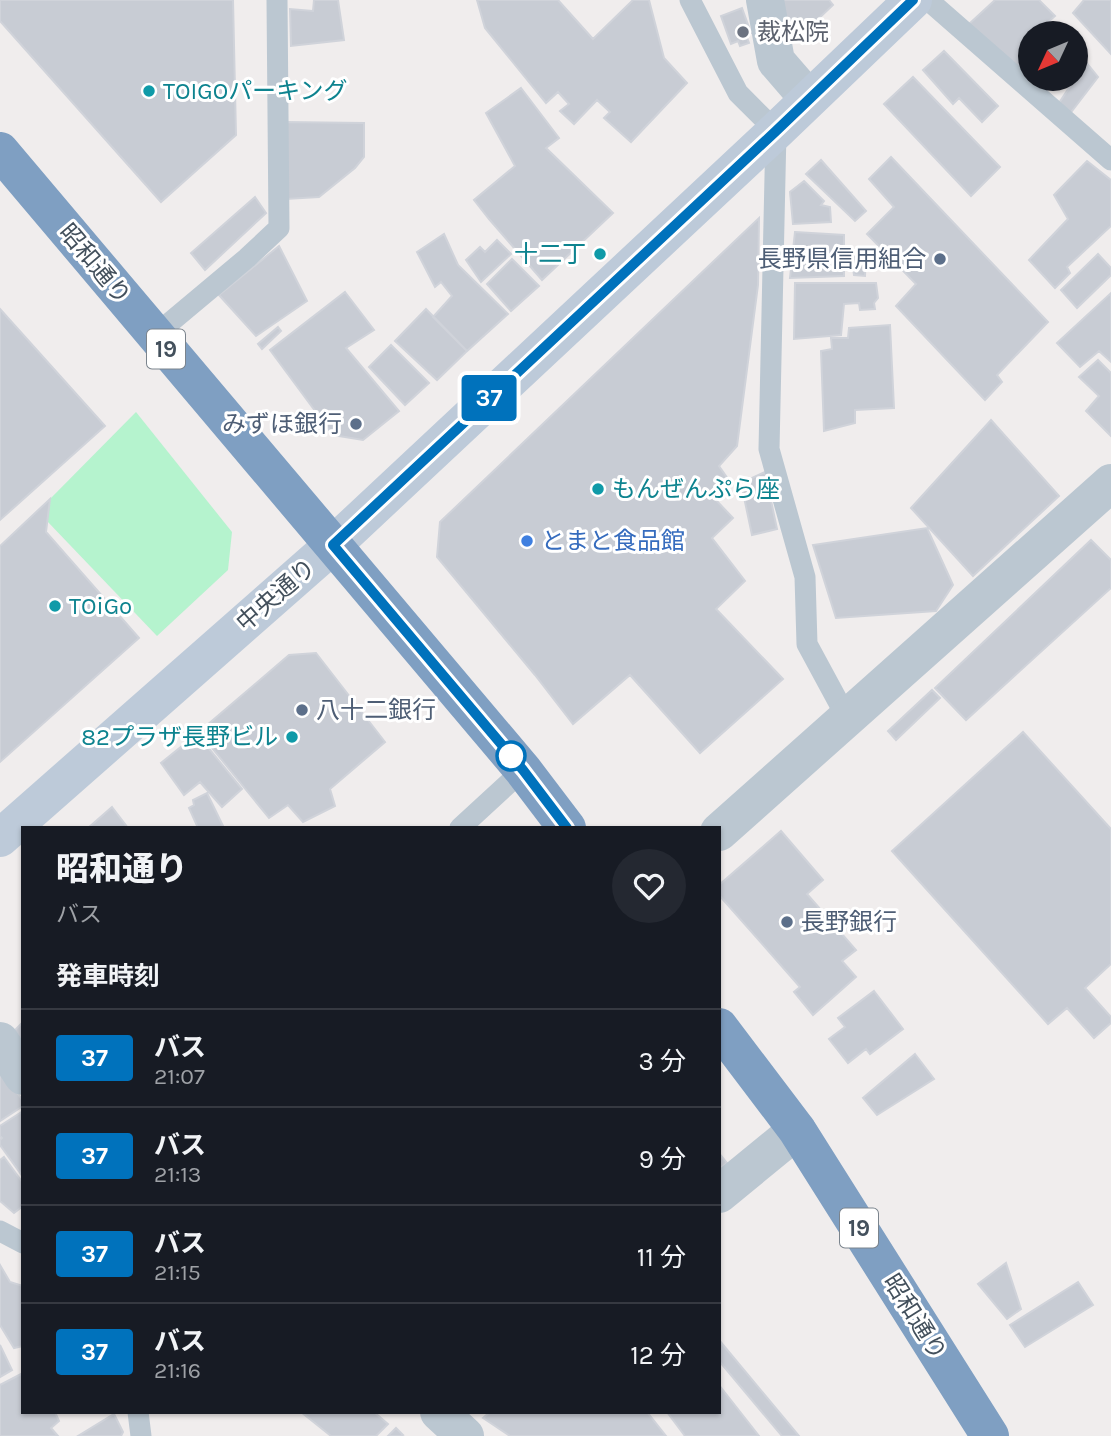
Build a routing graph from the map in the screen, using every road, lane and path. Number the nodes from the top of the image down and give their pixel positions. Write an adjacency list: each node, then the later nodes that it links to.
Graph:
1 (277, 0): 10 (lane)
2 (690, 0): 7 (lane)
3 (765, 0): 6 (street)
4 (913, 0): 6 (street, 中央通り)
5 (928, 0): 9 (lane)
6 (808, 98): 7 (street, 中央通り)
7 (776, 131): 12 (street, 中央通り); 13 (lane)
8 (0, 151): 10 (highway, 昭和通り / 19)
9 (1111, 160)
10 (155, 335): 12 (highway, 昭和通り / 19)
11 (1111, 484): 13 (street)
12 (333, 545): 14 (highway, 昭和通り / 19); 18 (street, 中央通り)
13 (847, 718): 17 (street)
14 (523, 770): 15 (lane); 16 (highway, 昭和通り / 19)
15 (462, 826)
16 (565, 826)
17 (721, 830)
18 (0, 838)
19 (721, 1030): 22 (highway, 昭和通り / 19)
20 (0, 1041): 21 (street)
21 (21, 1073)
22 (797, 1130): 23 (street); 28 (highway, 昭和通り / 19)
23 (721, 1192)
24 (0, 1231): 25 (lane)
25 (21, 1241)
26 (138, 1414): 27 (lane)
27 (141, 1436)
28 (990, 1436)

